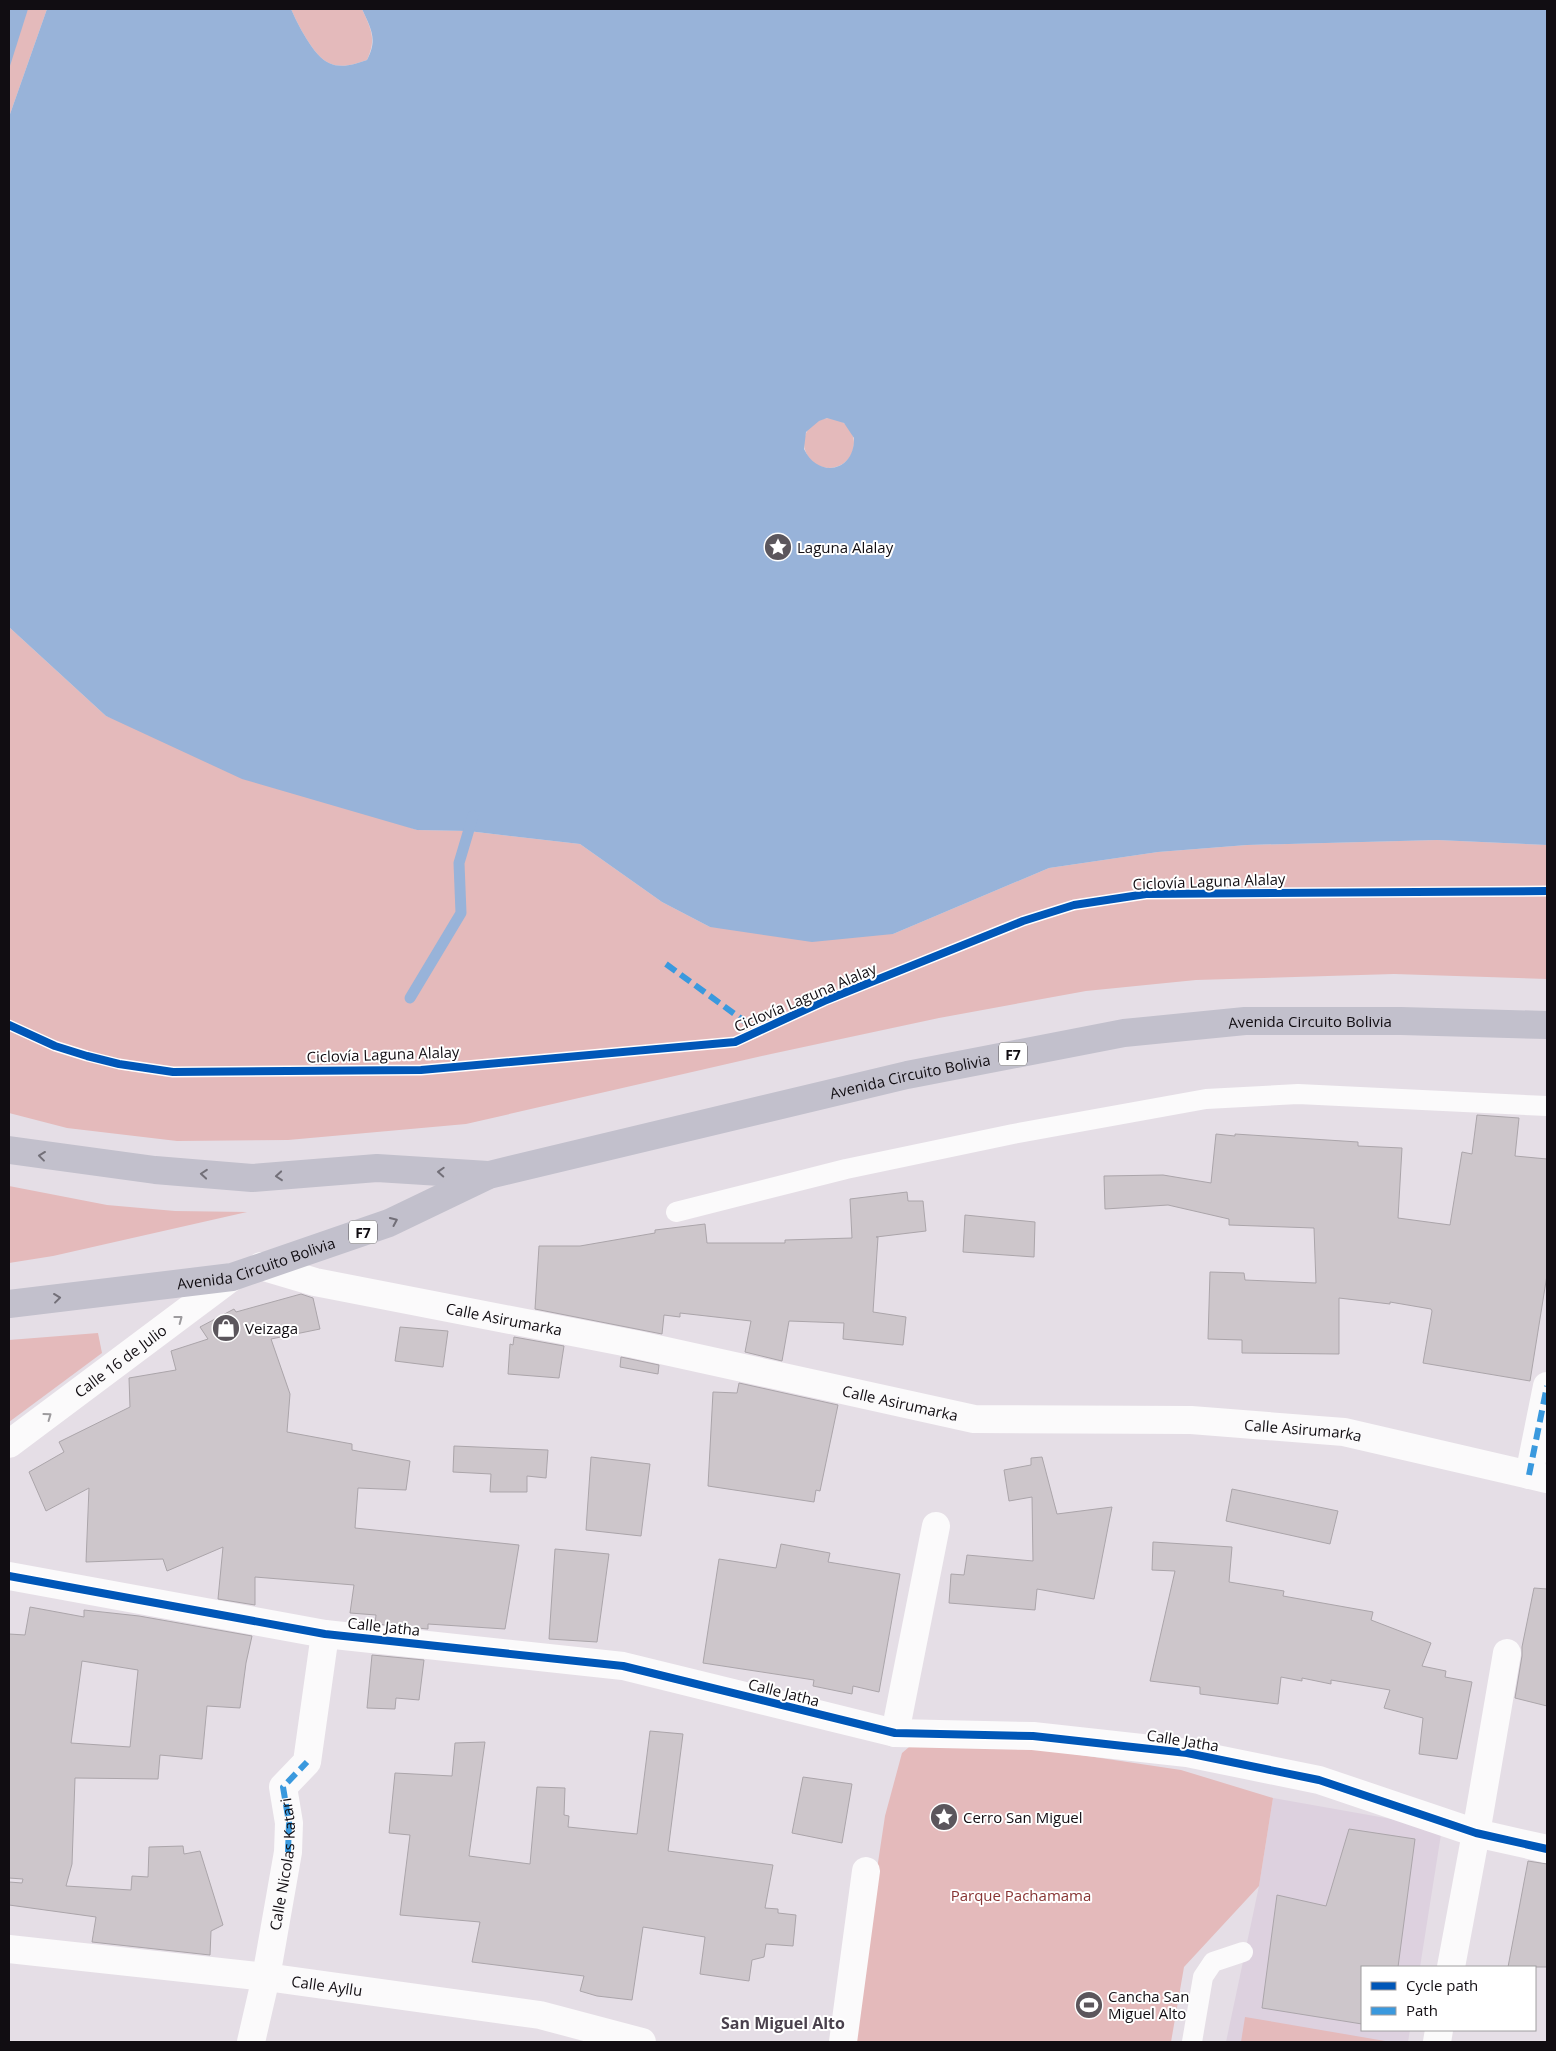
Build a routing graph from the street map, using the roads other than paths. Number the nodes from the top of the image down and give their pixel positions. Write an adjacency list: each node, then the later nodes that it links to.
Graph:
1 (1547, 1025): 4 (highway, Avenida Circuito Bolivia / F7)
2 (1547, 1106): 5 (lane)
3 (9, 1150): 4 (highway, Avenida Circuito Bolivia / F7, one-way to 3)
4 (490, 1175): 6 (highway, Avenida Circuito Bolivia / F7, one-way to 4)
5 (676, 1212)
6 (261, 1266): 7 (highway, Avenida Circuito Bolivia / F7); 11 (street, Calle Asirumarka)
7 (232, 1278): 8 (highway, Avenida Circuito Bolivia / F7, one-way to 7); 10 (street, Calle 16 de Julio, one-way to 7)
8 (9, 1304)
9 (1547, 1386): 11 (street)
10 (9, 1444)
11 (1538, 1477)
12 (936, 1526): 16 (street)
13 (9, 1576): 14 (street, Calle Jatha)
14 (326, 1634): 16 (street, Calle Jatha); 23 (street, Calle Nicolas Katari)
15 (1507, 1653): 17 (street)
16 (894, 1733): 17 (street, Calle Jatha)
17 (1476, 1832): 18 (street, Calle Jatha); 22 (street)
18 (1547, 1849)
19 (866, 1871): 26 (street)
20 (9, 1949): 23 (street, Calle Ayllu)
21 (1243, 1952): 27 (lane)
22 (1451, 1966)
23 (266, 1977): 24 (street, Calle Nicolas Katari); 25 (street, Calle Ayllu)
24 (251, 2042)
25 (642, 2042)
26 (843, 2042)
27 (1192, 2042)

